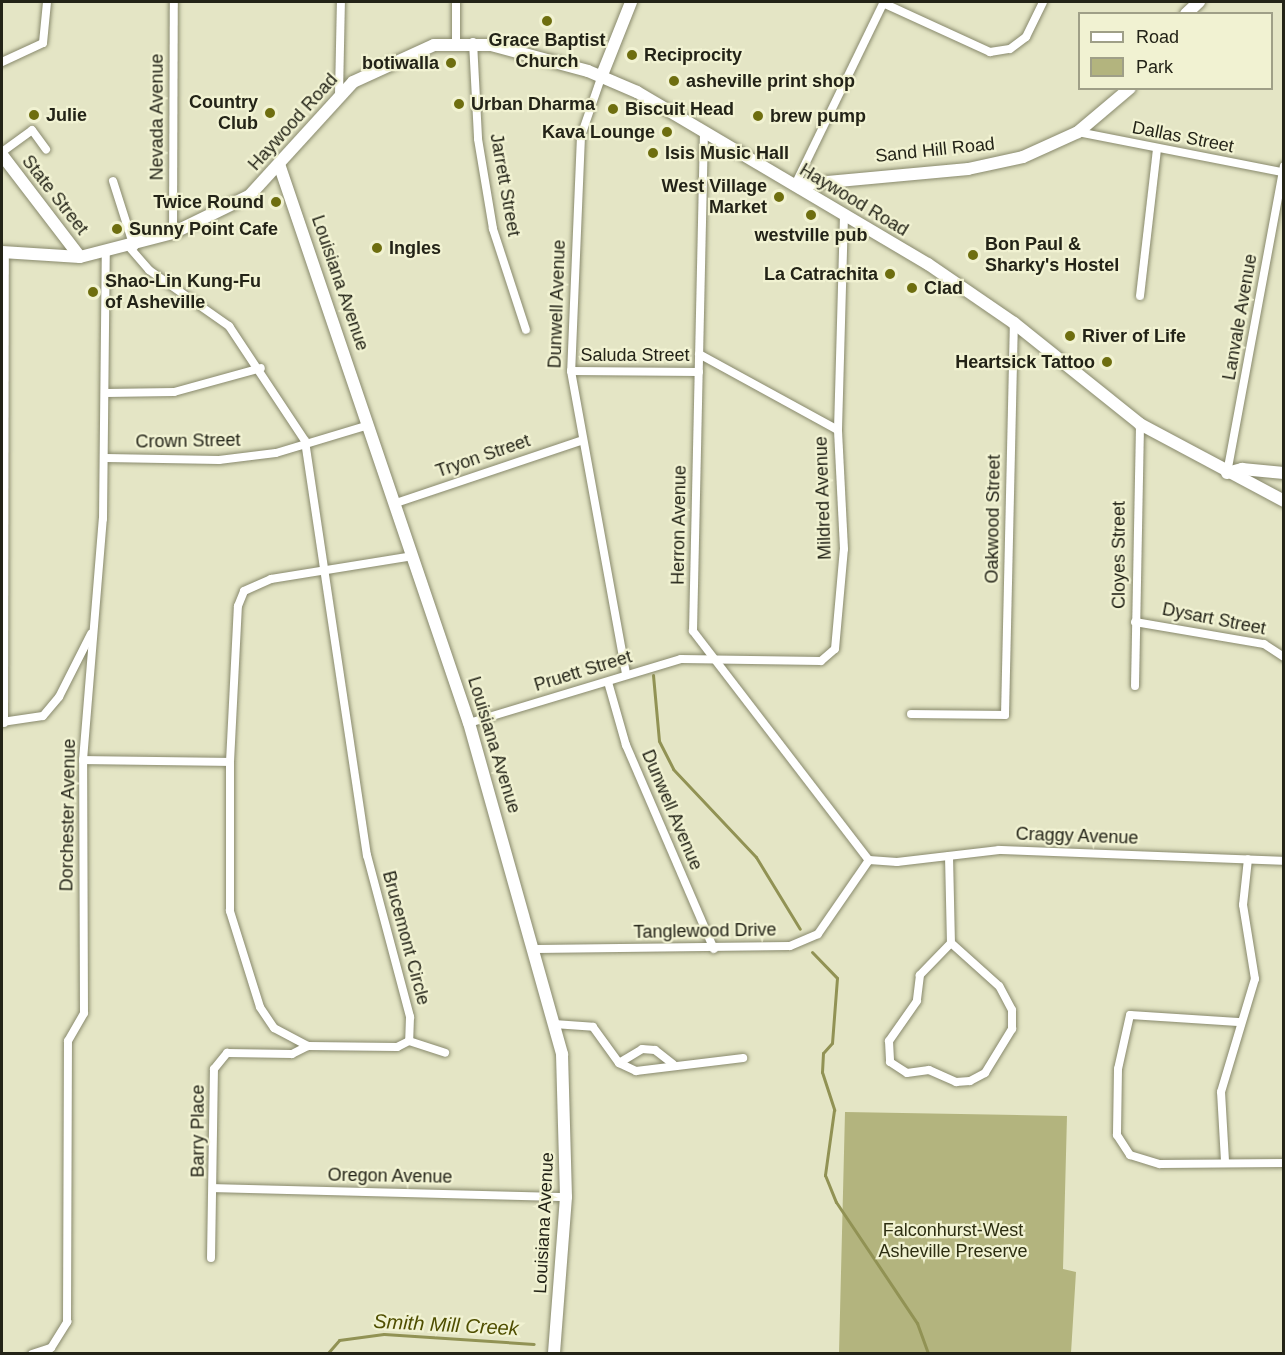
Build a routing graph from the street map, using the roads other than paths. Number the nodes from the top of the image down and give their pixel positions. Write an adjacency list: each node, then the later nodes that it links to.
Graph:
1 (47, 2): 12 (street)
2 (174, 2): 26 (street, Nevada Avenue)
3 (341, 2): 15 (street)
4 (456, 2): 10 (street)
5 (631, 2): 13 (street)
6 (883, 2): 7 (street); 24 (street)
7 (1043, 2)
8 (1199, 2): 9 (street)
9 (1187, 12)
10 (456, 42): 11 (street, Haywood Road); 15 (street, Haywood Road)
11 (473, 42): 13 (street, Haywood Road); 33 (street, Jarrett Street)
12 (2, 62)
13 (602, 75): 16 (street, Haywood Road); 36 (street, Dunwell Avenue)
14 (1128, 90): 17 (street, Sand Hill Road)
15 (339, 94): 21 (street, Haywood Road)
16 (704, 131): 24 (street, Haywood Road); 34 (street, Herron Avenue)
17 (1078, 132): 19 (street, Dallas Street); 24 (street, Sand Hill Road)
18 (46, 149): 20 (street)
19 (1157, 149): 22 (street, Dallas Street); 31 (street)
20 (2, 153): 30 (street, State Street)
21 (280, 167): 26 (street, Haywood Road); 40 (street, Louisiana Avenue)
22 (1283, 169): 45 (street, Lanvale Avenue)
23 (113, 181): 27 (street)
24 (795, 185): 25 (street, Haywood Road)
25 (844, 215): 32 (street, Haywood Road); 41 (street, Mildred Avenue)
26 (173, 234): 27 (street, Haywood Road)
27 (132, 248): 29 (street, Haywood Road); 35 (street)
28 (3, 252): 30 (street, Haywood Road); 49 (street)
29 (106, 254): 30 (street, Haywood Road); 38 (street, Dorchester Avenue)
30 (80, 257)
31 (1140, 296)
32 (1014, 323): 39 (street, Haywood Road); 59 (street, Oakwood Street)
33 (526, 330)
34 (699, 354): 37 (street, Herron Avenue); 41 (street)
35 (261, 368): 38 (street); 42 (street)
36 (571, 371): 37 (street, Saluda Street); 43 (street, Dunwell Avenue)
37 (699, 372): 54 (street, Herron Avenue)
38 (106, 393): 44 (street, Dorchester Avenue)
39 (1140, 424): 45 (street, Haywood Road); 52 (street, Cloyes Street)
40 (369, 425): 42 (street, Crown Street); 48 (street, Louisiana Avenue)
41 (838, 430): 54 (street, Mildred Avenue)
42 (305, 441): 44 (street, Crown Street); 51 (street, Brucemont Circle)
43 (580, 441): 48 (street, Tryon Street); 56 (street, Dunwell Avenue)
44 (106, 458): 53 (street, Dorchester Avenue)
45 (1227, 473): 46 (street); 47 (street, Haywood Road)
46 (1284, 473)
47 (1284, 501)
48 (396, 503): 50 (street, Louisiana Avenue)
49 (2, 528): 60 (street)
50 (413, 556): 51 (street); 61 (street, Louisiana Avenue)
51 (324, 571): 63 (street); 73 (street, Brucemont Circle)
52 (1135, 622): 55 (street, Dysart Street); 58 (street, Cloyes Street)
53 (94, 629): 60 (street); 62 (street, Dorchester Avenue)
54 (709, 657): 56 (street, Pruett Street); 66 (street, Herron Avenue)
55 (1284, 657)
56 (626, 675): 57 (street, Pruett Street)
57 (608, 682): 61 (street, Pruett Street); 70 (street, Dunwell Avenue)
58 (1135, 686)
59 (911, 714)
60 (3, 723)
61 (469, 723): 69 (street, Louisiana Avenue)
62 (83, 760): 63 (street); 84 (street, Dorchester Avenue)
63 (230, 762): 74 (street)
64 (949, 856): 65 (street, Craggy Avenue); 66 (street, Craggy Avenue); 68 (street)
65 (1248, 859): 67 (street, Craggy Avenue); 71 (street)
66 (869, 860): 70 (street, Tanglewood Drive)
67 (1284, 861)
68 (951, 943): 68 (street)
69 (536, 949): 70 (street, Tanglewood Drive); 72 (street, Louisiana Avenue)
70 (714, 949)
71 (1238, 1022): 79 (street); 79 (street)
72 (554, 1024): 77 (street); 82 (street, Louisiana Avenue)
73 (409, 1041): 74 (street); 75 (street)
74 (308, 1046): 81 (street, Barry Place)
75 (445, 1053)
76 (743, 1058): 78 (street)
77 (619, 1063): 78 (street); 78 (street)
78 (673, 1064)
79 (1225, 1161): 80 (street)
80 (1284, 1163)
81 (214, 1188): 82 (street, Oregon Avenue); 83 (street, Barry Place)
82 (566, 1197): 85 (street, Louisiana Avenue)
83 (210, 1258)
84 (32, 1353)
85 (554, 1353)

